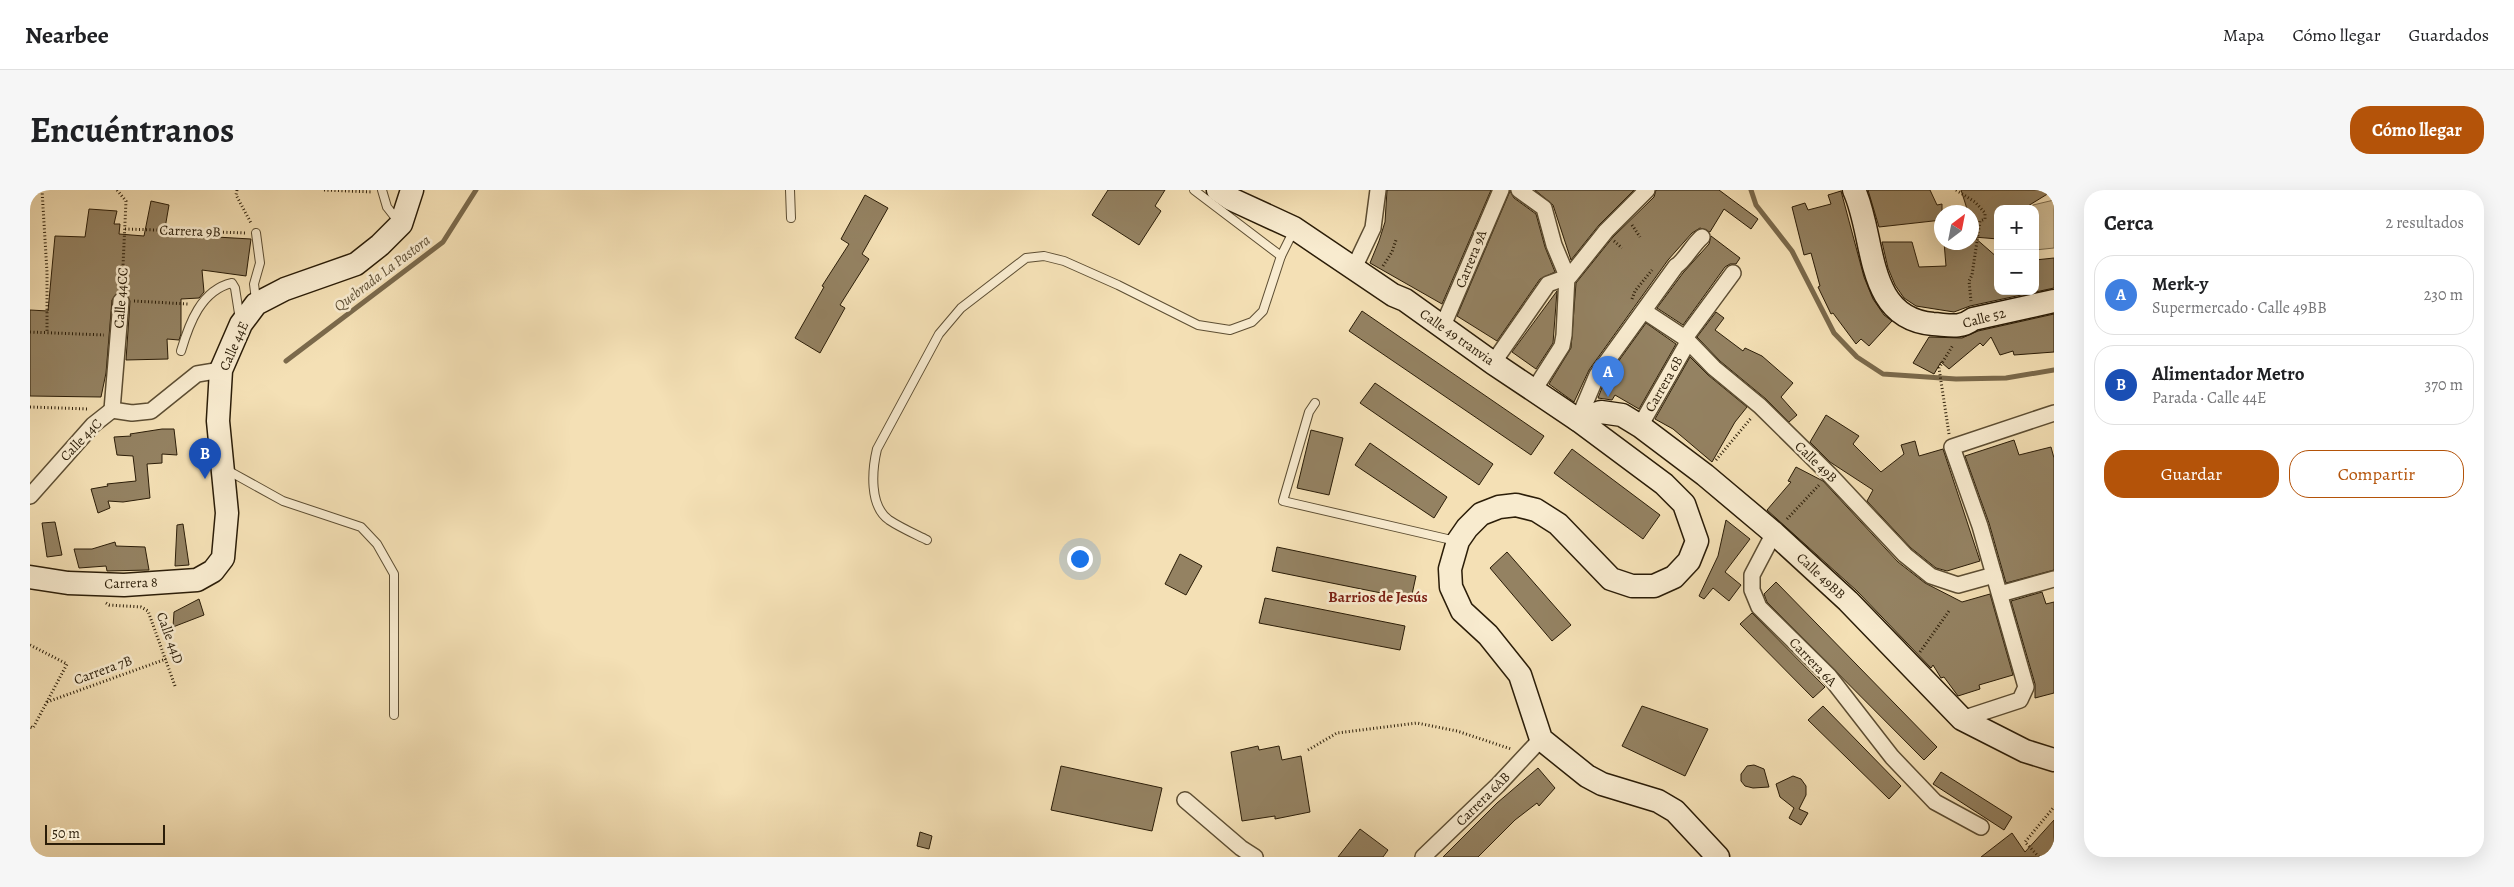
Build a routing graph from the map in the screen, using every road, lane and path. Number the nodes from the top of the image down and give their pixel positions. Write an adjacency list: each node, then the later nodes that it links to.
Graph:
1 (42, 190): 37 (path)
2 (117, 190): 19 (path, Calle 44CC)
3 (237, 190): 20 (path)
4 (324, 190): 15 (path)
5 (412, 190): 17 (street)
6 (790, 190): 16 (lane)
7 (1194, 190): 23 (lane)
8 (1218, 190): 18 (street, Calle 49 tranvia)
9 (1378, 190): 24 (street)
10 (1501, 190): 35 (street, Carrera 9A)
11 (1519, 190): 26 (street)
12 (1647, 190): 26 (street)
13 (1854, 190): 33 (street, Calle 52)
14 (1956, 190): 33 (path)
15 (382, 191): 17 (lane)
16 (791, 218)
17 (401, 224): 31 (street, Calle 44E)
18 (1294, 228): 23 (lane); 24 (street, Calle 49 tranvia)
19 (125, 229): 20 (path, Carrera 9B); 28 (path, Calle 44CC)
20 (256, 233): 31 (lane)
21 (1702, 237): 32 (street)
22 (1396, 240): 27 (path)
23 (1281, 256): 57 (lane)
24 (1354, 268): 27 (street, Calle 49 tranvia)
25 (1732, 273): 39 (street, Carrera 6B)
26 (1567, 276): 41 (street); 43 (street)
27 (1373, 281): 35 (street, Calle 49 tranvia)
28 (121, 300): 30 (path); 38 (street, Calle 44CC)
29 (2054, 302): 33 (street, Calle 52)
30 (201, 304): 34 (lane); 40 (lane)
31 (256, 304): 34 (street, Calle 44E)
32 (1644, 311): 39 (street, Calle 49B); 49 (street)
33 (1969, 323): 51 (path)
34 (241, 324): 42 (street, Calle 44E)
35 (1442, 328): 41 (street, Calle 49 tranvia)
36 (30, 332): 37 (path)
37 (47, 333): 38 (path)
38 (118, 336): 47 (street, Calle 44CC)
39 (1687, 340): 45 (street, Calle 49B); 50 (street, Carrera 6B)
40 (181, 351)
41 (1493, 363): 43 (street, Calle 49 tranvia)
42 (222, 370): 47 (street, Calle 44C); 52 (street, Calle 44E)
43 (1534, 390): 49 (street, Calle 49 tranvia)
44 (1315, 403): 58 (lane)
45 (1760, 406): 53 (street, Calle 49B); 54 (path)
46 (30, 407): 47 (path)
47 (112, 410): 55 (street, Calle 44C)
48 (2054, 413): 51 (street)
49 (1578, 420): 50 (street, Calle 49BB); 58 (street, Calle 49 tranvia)
50 (1640, 426): 54 (street, Calle 49BB)
51 (1952, 447): 60 (street)
52 (221, 467): 59 (street, Calle 44E); 71 (lane)
53 (1829, 474): 56 (path); 60 (street, Calle 49B)
54 (1705, 475): 56 (street, Calle 49BB)
55 (30, 496)
56 (1774, 533): 68 (street, Calle 49BB); 80 (street, Carrera 6A)
57 (928, 540)
58 (1458, 541): 74 (street)
59 (223, 558): 63 (street, Carrera 8)
60 (1994, 575): 64 (street)
61 (30, 576): 63 (street, Carrera 8)
62 (2054, 579): 64 (street)
63 (84, 584): 67 (path, Calle 44D)
64 (2000, 594): 72 (street)
65 (1949, 611): 68 (path)
66 (30, 645): 70 (path, Carrera 7B)
67 (166, 659): 69 (path, Calle 44D); 70 (path, Carrera 7B)
68 (1911, 665): 72 (street, Calle 49BB)
69 (175, 686)
70 (47, 702): 73 (path, Carrera 7B)
71 (394, 715)
72 (1962, 719): 77 (street, Calle 49BB)
73 (32, 728)
74 (1541, 739): 76 (street, Carrera 6AB); 83 (street)
75 (1308, 750): 76 (path)
76 (1524, 757): 82 (street, Carrera 6AB)
77 (2054, 760)
78 (1185, 800): 81 (street)
79 (2054, 807): 84 (path)
80 (1981, 827)
81 (1255, 857)
82 (1423, 857)
83 (1718, 857)
84 (2039, 857)

